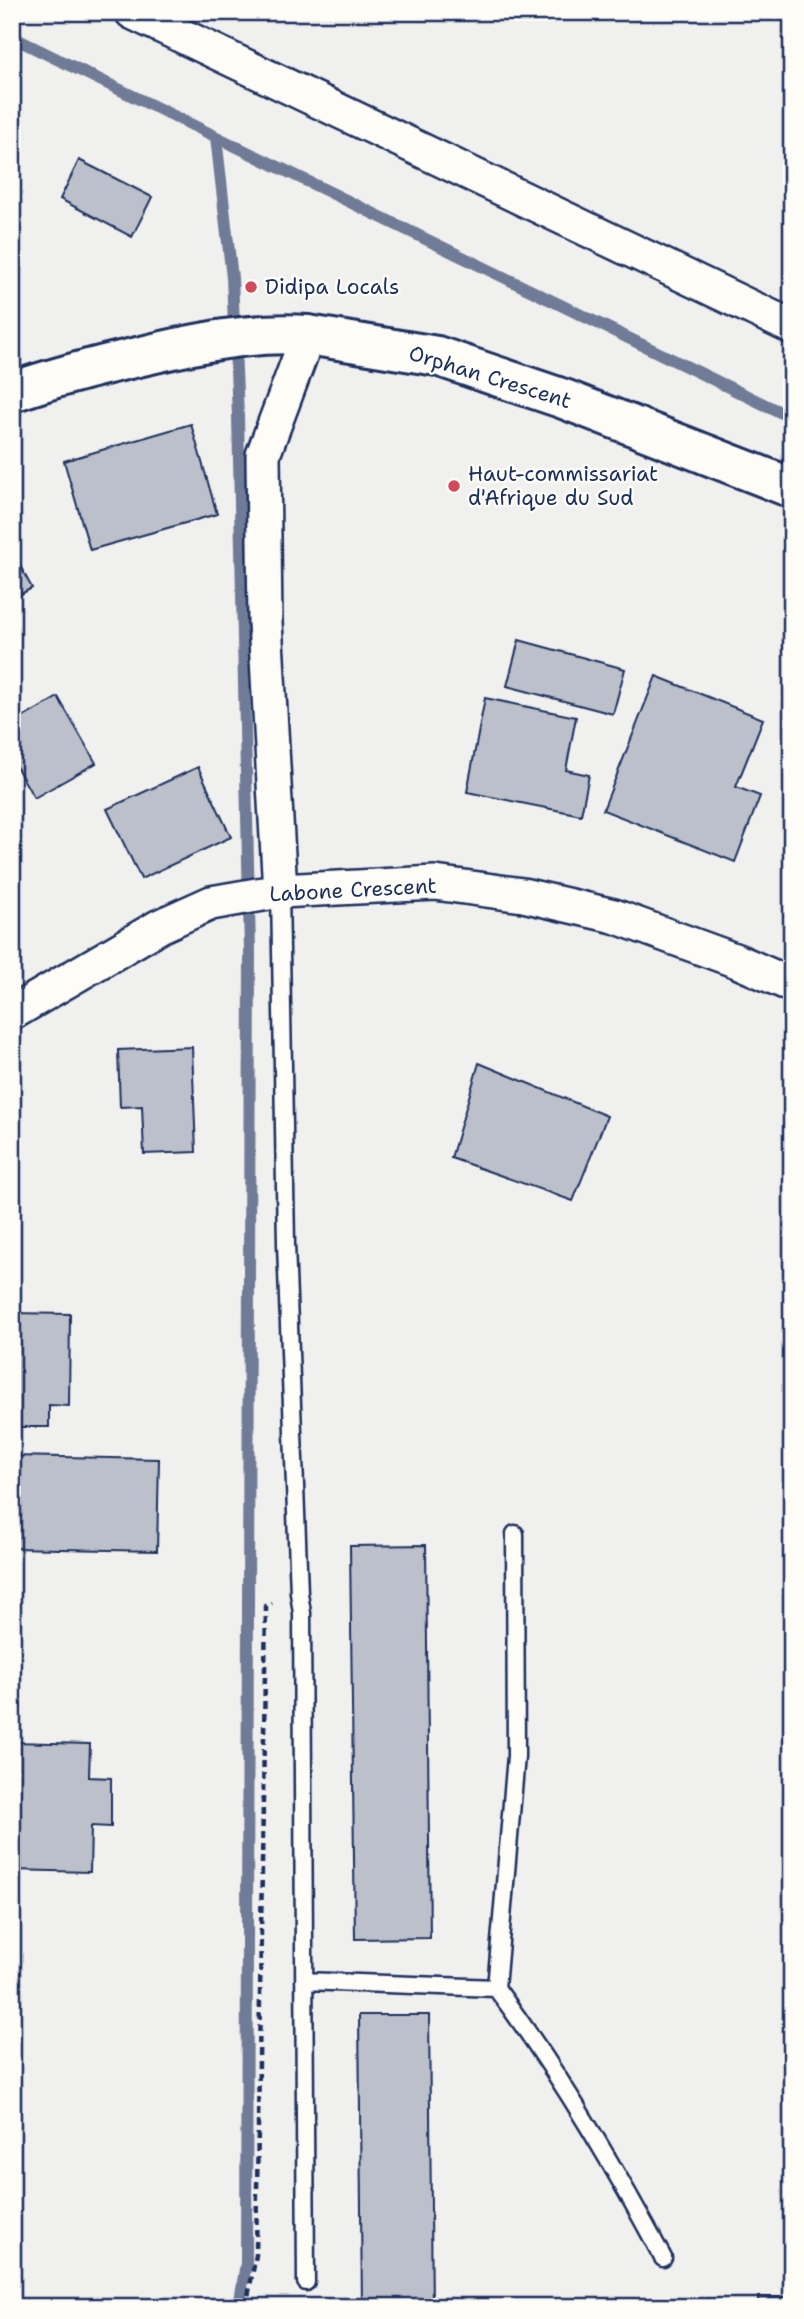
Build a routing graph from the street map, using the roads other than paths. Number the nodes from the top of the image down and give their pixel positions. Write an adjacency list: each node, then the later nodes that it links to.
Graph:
1 (132, 12): 2 (street)
2 (792, 327)
3 (297, 334): 4 (street, Orphan Crescent); 5 (street, Orphan Crescent); 6 (street)
4 (12, 392)
5 (792, 488)
6 (280, 891): 7 (street, Labone Crescent); 8 (street, Labone Crescent); 10 (lane)
7 (792, 985)
8 (12, 1013)
9 (515, 1534): 11 (lane)
10 (304, 1981): 11 (lane); 13 (lane)
11 (496, 1988): 12 (lane)
12 (663, 2258)
13 (306, 2282)

